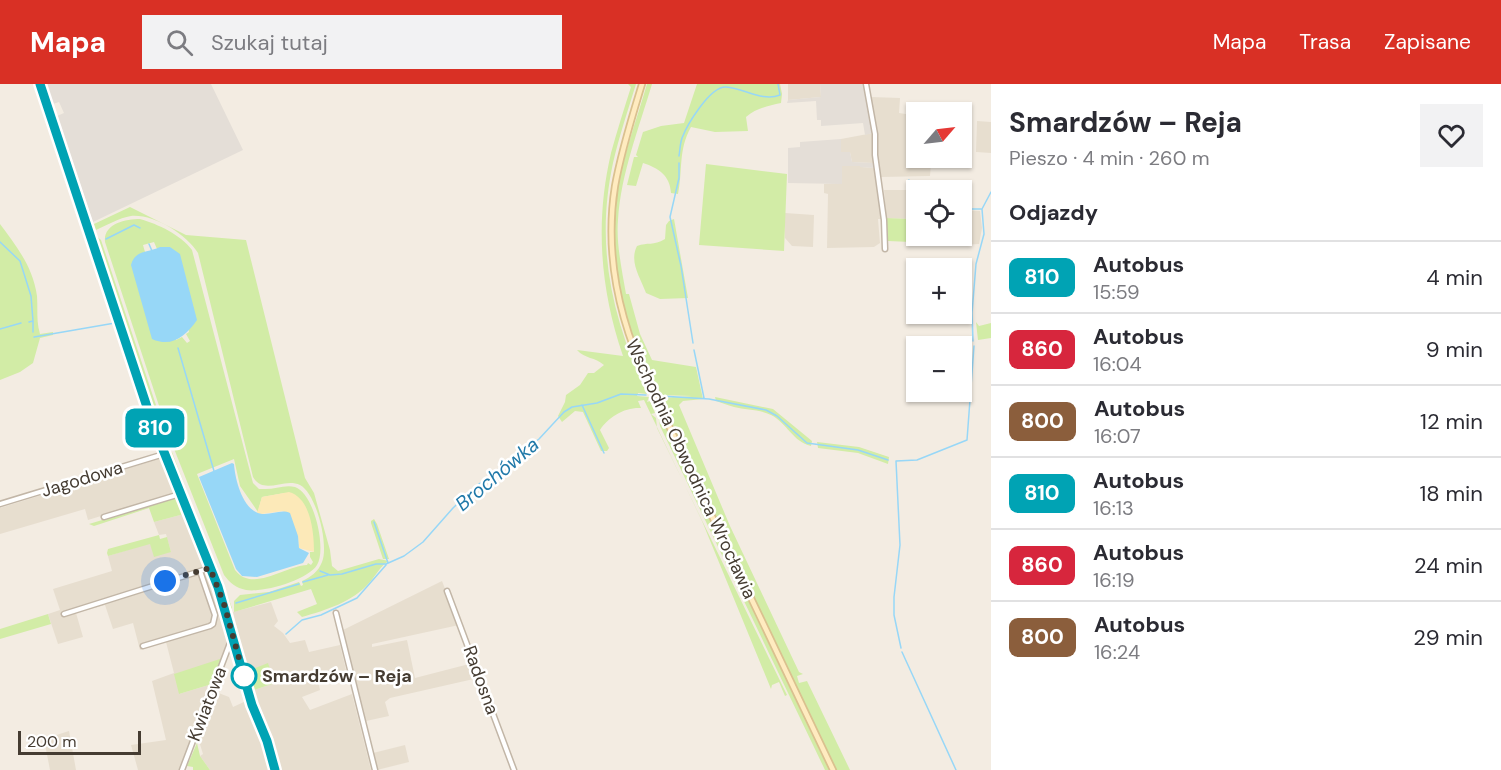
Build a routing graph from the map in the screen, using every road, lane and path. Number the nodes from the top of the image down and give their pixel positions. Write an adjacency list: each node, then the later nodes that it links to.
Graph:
1 (40, 84): 5 (main road)
2 (642, 84): 20 (main road, Wschodnia Obwodnica Wrocławia)
3 (866, 84): 4 (street)
4 (885, 249)
5 (165, 454): 6 (main road); 7 (street, Jagodowa)
6 (180, 494): 8 (street); 9 (main road)
7 (0, 504)
8 (104, 517)
9 (210, 568): 10 (street); 14 (main road)
10 (200, 571): 13 (street); 15 (street)
11 (447, 591): 19 (street, Radosna)
12 (336, 613): 18 (street)
13 (64, 614)
14 (234, 641): 16 (street, Kwiatowa); 17 (main road)
15 (142, 646)
16 (182, 770)
17 (275, 770)
18 (375, 770)
19 (514, 770)
20 (832, 770)

